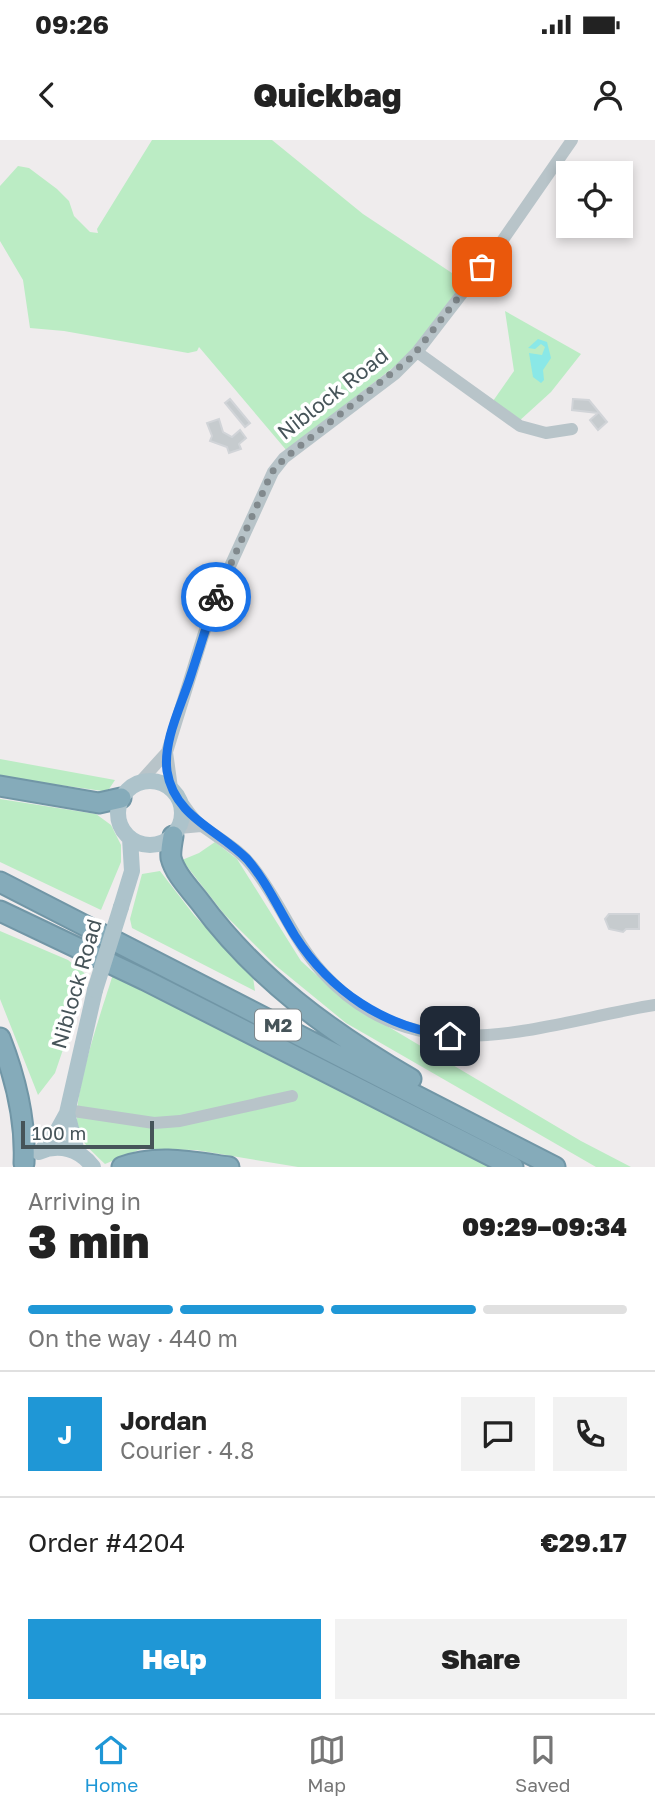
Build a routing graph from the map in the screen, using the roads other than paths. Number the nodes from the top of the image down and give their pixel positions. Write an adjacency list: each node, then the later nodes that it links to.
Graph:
1 (572, 140): 2 (street, Niblock Road)
2 (417, 352): 3 (street); 4 (street, Niblock Road)
3 (572, 429)
4 (167, 752): 5 (street, Niblock Road); 7 (street, Niblock Road)
5 (138, 783): 7 (main road); 8 (main road)
6 (0, 786): 8 (highway)
7 (175, 793): 9 (street); 10 (main road)
8 (121, 798): 11 (main road)
9 (201, 826): 10 (street); 16 (street)
10 (176, 832): 12 (main road); 23 (highway)
11 (130, 838): 12 (main road); 13 (main road, Niblock Road)
12 (155, 845): 13 (main road, Niblock Road)
13 (132, 871): 19 (main road, Niblock Road, bridge)
14 (0, 883): 23 (highway, M2)
15 (0, 911): 27 (highway, M2)
16 (655, 1004)
17 (0, 1038): 22 (highway)
18 (292, 1096): 19 (street)
19 (67, 1111): 20 (main road, Niblock Road); 21 (main road, Niblock Road)
20 (42, 1150): 21 (main road); 22 (main road, Niblock Road)
21 (78, 1152): 24 (main road)
22 (23, 1165)
23 (553, 1166)
24 (93, 1167)
25 (122, 1167): 26 (highway)
26 (229, 1167)
27 (513, 1167)

